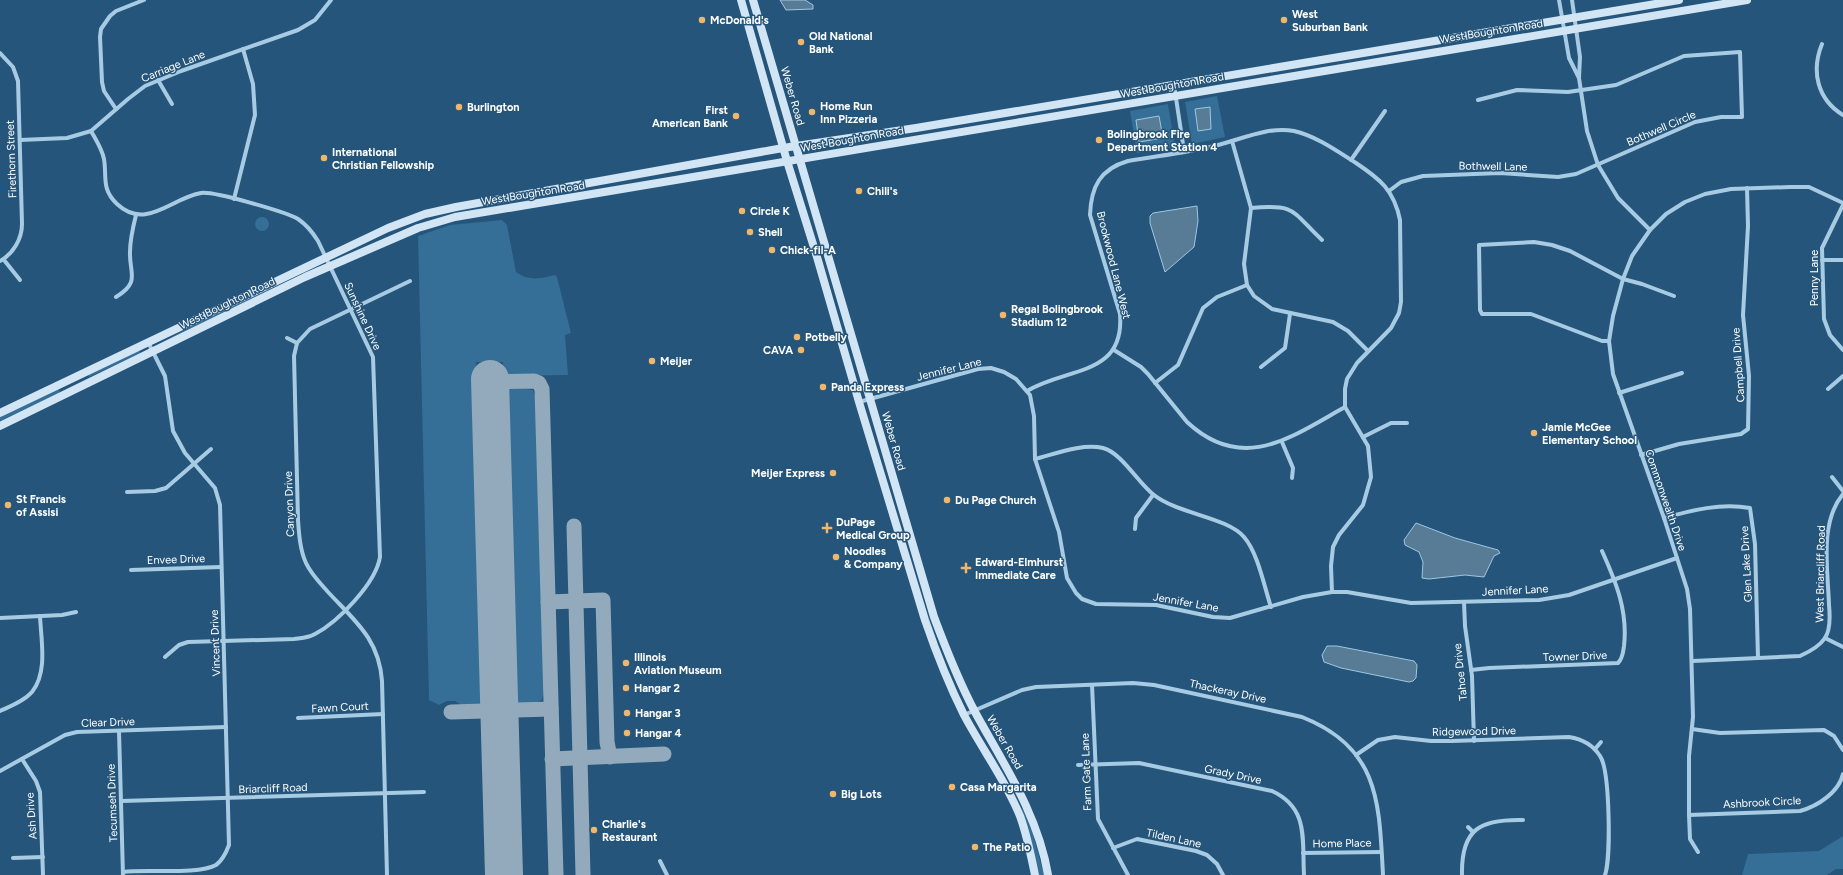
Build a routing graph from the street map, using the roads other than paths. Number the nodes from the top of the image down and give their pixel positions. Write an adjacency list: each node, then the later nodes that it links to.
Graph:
1 (144, 0): 23 (street)
2 (331, 0): 14 (street, Carriage Lane)
3 (741, 0): 30 (main road, Weber Road)
4 (752, 0): 29 (main road, Weber Road)
5 (1559, 0): 10 (street)
6 (1572, 0): 9 (street)
7 (1679, 0): 9 (main road, West Boughton Road)
8 (1745, 0): 11 (main road, West Boughton Road)
9 (1575, 18): 10 (main road, West Boughton Road); 11 (street)
10 (1562, 20): 12 (street); 18 (main road, West Boughton Road)
11 (1576, 28): 12 (main road, West Boughton Road); 16 (street)
12 (1564, 30): 16 (street); 20 (main road, West Boughton Road)
13 (1822, 44): 25 (street)
14 (243, 49): 17 (street, Carriage Lane); 38 (street)
15 (0, 54): 27 (street, Firethorn Street)
16 (1578, 78): 19 (street)
17 (158, 80): 22 (street); 23 (street, Carriage Lane)
18 (1174, 85): 20 (street); 29 (main road, West Boughton Road)
19 (1581, 90): 21 (street); 35 (street); 35 (street, Bothwell Circle)
20 (1175, 95): 31 (street); 32 (main road, West Boughton Road)
21 (1478, 100)
22 (172, 104)
23 (116, 109): 26 (street, Carriage Lane)
24 (1385, 111): 33 (street)
25 (1843, 115)
26 (91, 131): 27 (street, Carriage Lane); 41 (street)
27 (20, 140): 47 (street, Firethorn Street)
28 (1232, 141): 31 (street, Brookwood Lane West); 33 (street, Brookwood Lane West); 40 (street)
29 (796, 146): 30 (main road, West Boughton Road); 32 (main road, Weber Road)
30 (783, 148): 34 (main road, Weber Road); 44 (main road, West Boughton Road)
31 (1184, 152): 63 (street, Brookwood Lane West)
32 (800, 159): 34 (main road, West Boughton Road); 56 (main road, Weber Road)
33 (1351, 160): 37 (street, Brookwood Lane West)
34 (787, 161): 48 (main road, West Boughton Road); 49 (main road, Weber Road)
35 (1598, 165): 37 (street, Bothwell Lane); 42 (street)
36 (1747, 188): 39 (street, Commonwealth Drive); 42 (street, Commonwealth Drive); 83 (street, Campbell Drive)
37 (1389, 191): 65 (street, Brookwood Lane West)
38 (234, 199): 41 (street, Sunshine Drive); 44 (street, Sunshine Drive)
39 (1843, 204): 45 (street, Penny Lane)
40 (1251, 208): 43 (street); 53 (street)
41 (136, 215): 55 (street)
42 (1650, 230): 50 (street, Commonwealth Drive)
43 (1322, 240)
44 (325, 257): 48 (street, Sunshine Drive); 61 (main road, West Boughton Road)
45 (1822, 260): 46 (street); 64 (street, Penny Lane)
46 (1843, 260)
47 (2, 261): 51 (street)
48 (330, 266): 57 (street, Sunshine Drive); 66 (main road, West Boughton Road)
49 (823, 274): 56 (main road); 75 (main road, Weber Road)
50 (1623, 279): 54 (street); 60 (street, Commonwealth Drive); 60 (street)
51 (20, 280)
52 (410, 281): 57 (street)
53 (1247, 285): 58 (street); 70 (street)
54 (1674, 296)
55 (116, 297)
56 (844, 307): 74 (main road, Weber Road)
57 (351, 309): 62 (street); 102 (street, Sunshine Drive)
58 (1290, 314): 65 (street); 67 (street)
59 (287, 338): 62 (street)
60 (1609, 341): 73 (street, Commonwealth Drive)
61 (148, 342): 66 (street, Vincent Drive); 77 (main road, West Boughton Road)
62 (297, 343): 102 (street, Canyon Drive)
63 (1114, 350): 70 (street); 71 (street)
64 (1843, 350)
65 (1368, 351): 76 (street, Brookwood Lane West)
66 (153, 352): 79 (main road, West Boughton Road); 85 (street, Vincent Drive)
67 (1262, 367)
68 (1682, 373): 73 (street)
69 (1843, 376): 72 (street)
70 (1155, 382): 81 (street)
71 (1026, 390): 74 (street, Jennifer Lane); 84 (street, Jennifer Lane)
72 (1828, 390)
73 (1619, 393): 83 (street, Commonwealth Drive)
74 (870, 399): 75 (street, Jennifer Lane); 115 (main road, Weber Road)
75 (859, 402): 117 (main road, Weber Road)
76 (1345, 407): 80 (street); 81 (street)
77 (0, 413)
78 (1407, 423): 80 (street)
79 (0, 426)
80 (1363, 437): 99 (street)
81 (1282, 442): 87 (street)
82 (211, 449): 85 (street)
83 (1641, 455): 92 (street, Commonwealth Drive)
84 (1035, 459): 91 (street); 101 (street, Jennifer Lane)
85 (195, 463): 89 (street); 96 (street, Vincent Drive)
86 (1832, 477): 88 (street)
87 (1292, 478)
88 (1843, 491)
89 (127, 492)
90 (1843, 494): 106 (street, West Briarcliff Road)
91 (1153, 495): 93 (street); 101 (street)
92 (1664, 518): 95 (street, Commonwealth Drive); 110 (street, Glen Lake Drive)
93 (1135, 529)
94 (1602, 551): 98 (street)
95 (1677, 558): 98 (street, Jennifer Lane); 111 (street, Commonwealth Drive)
96 (221, 566): 97 (street, Envee Drive); 107 (street, Vincent Drive)
97 (131, 570)
98 (1616, 580): 100 (street, Jennifer Lane); 112 (street, Towner Drive)
99 (1332, 592): 100 (street, Jennifer Lane); 101 (street, Jennifer Lane)
100 (1464, 602): 112 (street, Tahoe Drive)
101 (1271, 607)
102 (344, 609): 107 (street, Sunshine Drive); 116 (street, Canyon Drive)
103 (76, 612): 104 (street)
104 (40, 616): 105 (street); 114 (street)
105 (0, 618)
106 (1825, 638): 108 (street); 110 (street, West Briarcliff Road)
107 (224, 641): 109 (street, Sunshine Drive); 119 (street, Vincent Drive)
108 (1843, 647)
109 (165, 657)
110 (1758, 658): 111 (street, West Briarcliff Road)
111 (1693, 660): 120 (street, Commonwealth Drive)
112 (1471, 670): 122 (street, Tahoe Drive)
113 (1092, 685): 115 (street, Thackeray Drive); 126 (street, Thackeray Drive); 128 (street, Farm Gate Lane)
114 (0, 711)
115 (974, 711): 117 (street, Thackeray Drive); 153 (main road, Weber Road)
116 (383, 714): 118 (street, Fawn Court); 134 (street, Canyon Drive)
117 (964, 715): 152 (main road, Weber Road)
118 (298, 718)
119 (226, 728): 121 (street, Clear Drive); 135 (street, Vincent Drive)
120 (1692, 728): 125 (street); 137 (street, Commonwealth Drive)
121 (119, 730): 127 (street, Clear Drive); 136 (street, Tecumseh Drive)
122 (1474, 741): 124 (street, Ridgewood Drive); 126 (street, Ridgewood Drive)
123 (1601, 742): 124 (street)
124 (1595, 749): 159 (street)
125 (1843, 750)
126 (1356, 755): 142 (street, Thackeray Drive)
127 (22, 759): 130 (street, Clear Drive); 145 (street, Ash Drive)
128 (1095, 764): 129 (street, Grady Drive); 141 (street, Farm Gate Lane); 144 (street, Grady Drive)
129 (1078, 765)
130 (0, 772)
131 (1843, 774): 132 (street, Ashbrook Circle)
132 (1842, 781): 137 (street, Ashbrook Circle)
133 (424, 792): 134 (street, Briarcliff Road)
134 (385, 793): 135 (street, Briarcliff Road); 150 (street, Canyon Drive)
135 (229, 798): 136 (street, Briarcliff Road); 148 (street, Vincent Drive)
136 (121, 801): 148 (street, Tecumseh Drive)
137 (1689, 815): 143 (street, Commonwealth Drive)
138 (1523, 820): 140 (street)
139 (1468, 827): 140 (street)
140 (1473, 832): 158 (street)
141 (1113, 848): 154 (street, Farm Gate Lane); 155 (street, Tilden Lane)
142 (1382, 852): 144 (street, Home Place); 157 (street, Thackeray Drive)
143 (1698, 852)
144 (1303, 853): 156 (street, Grady Drive)
145 (43, 857): 146 (street); 149 (street, Ash Drive)
146 (13, 858)
147 (660, 861): 151 (street)
148 (123, 874)
149 (43, 875)
150 (387, 875)
151 (667, 875)
152 (1035, 875)
153 (1048, 875)
154 (1128, 875)
155 (1223, 875)
156 (1304, 875)
157 (1383, 875)
158 (1462, 875)
159 (1605, 875)

